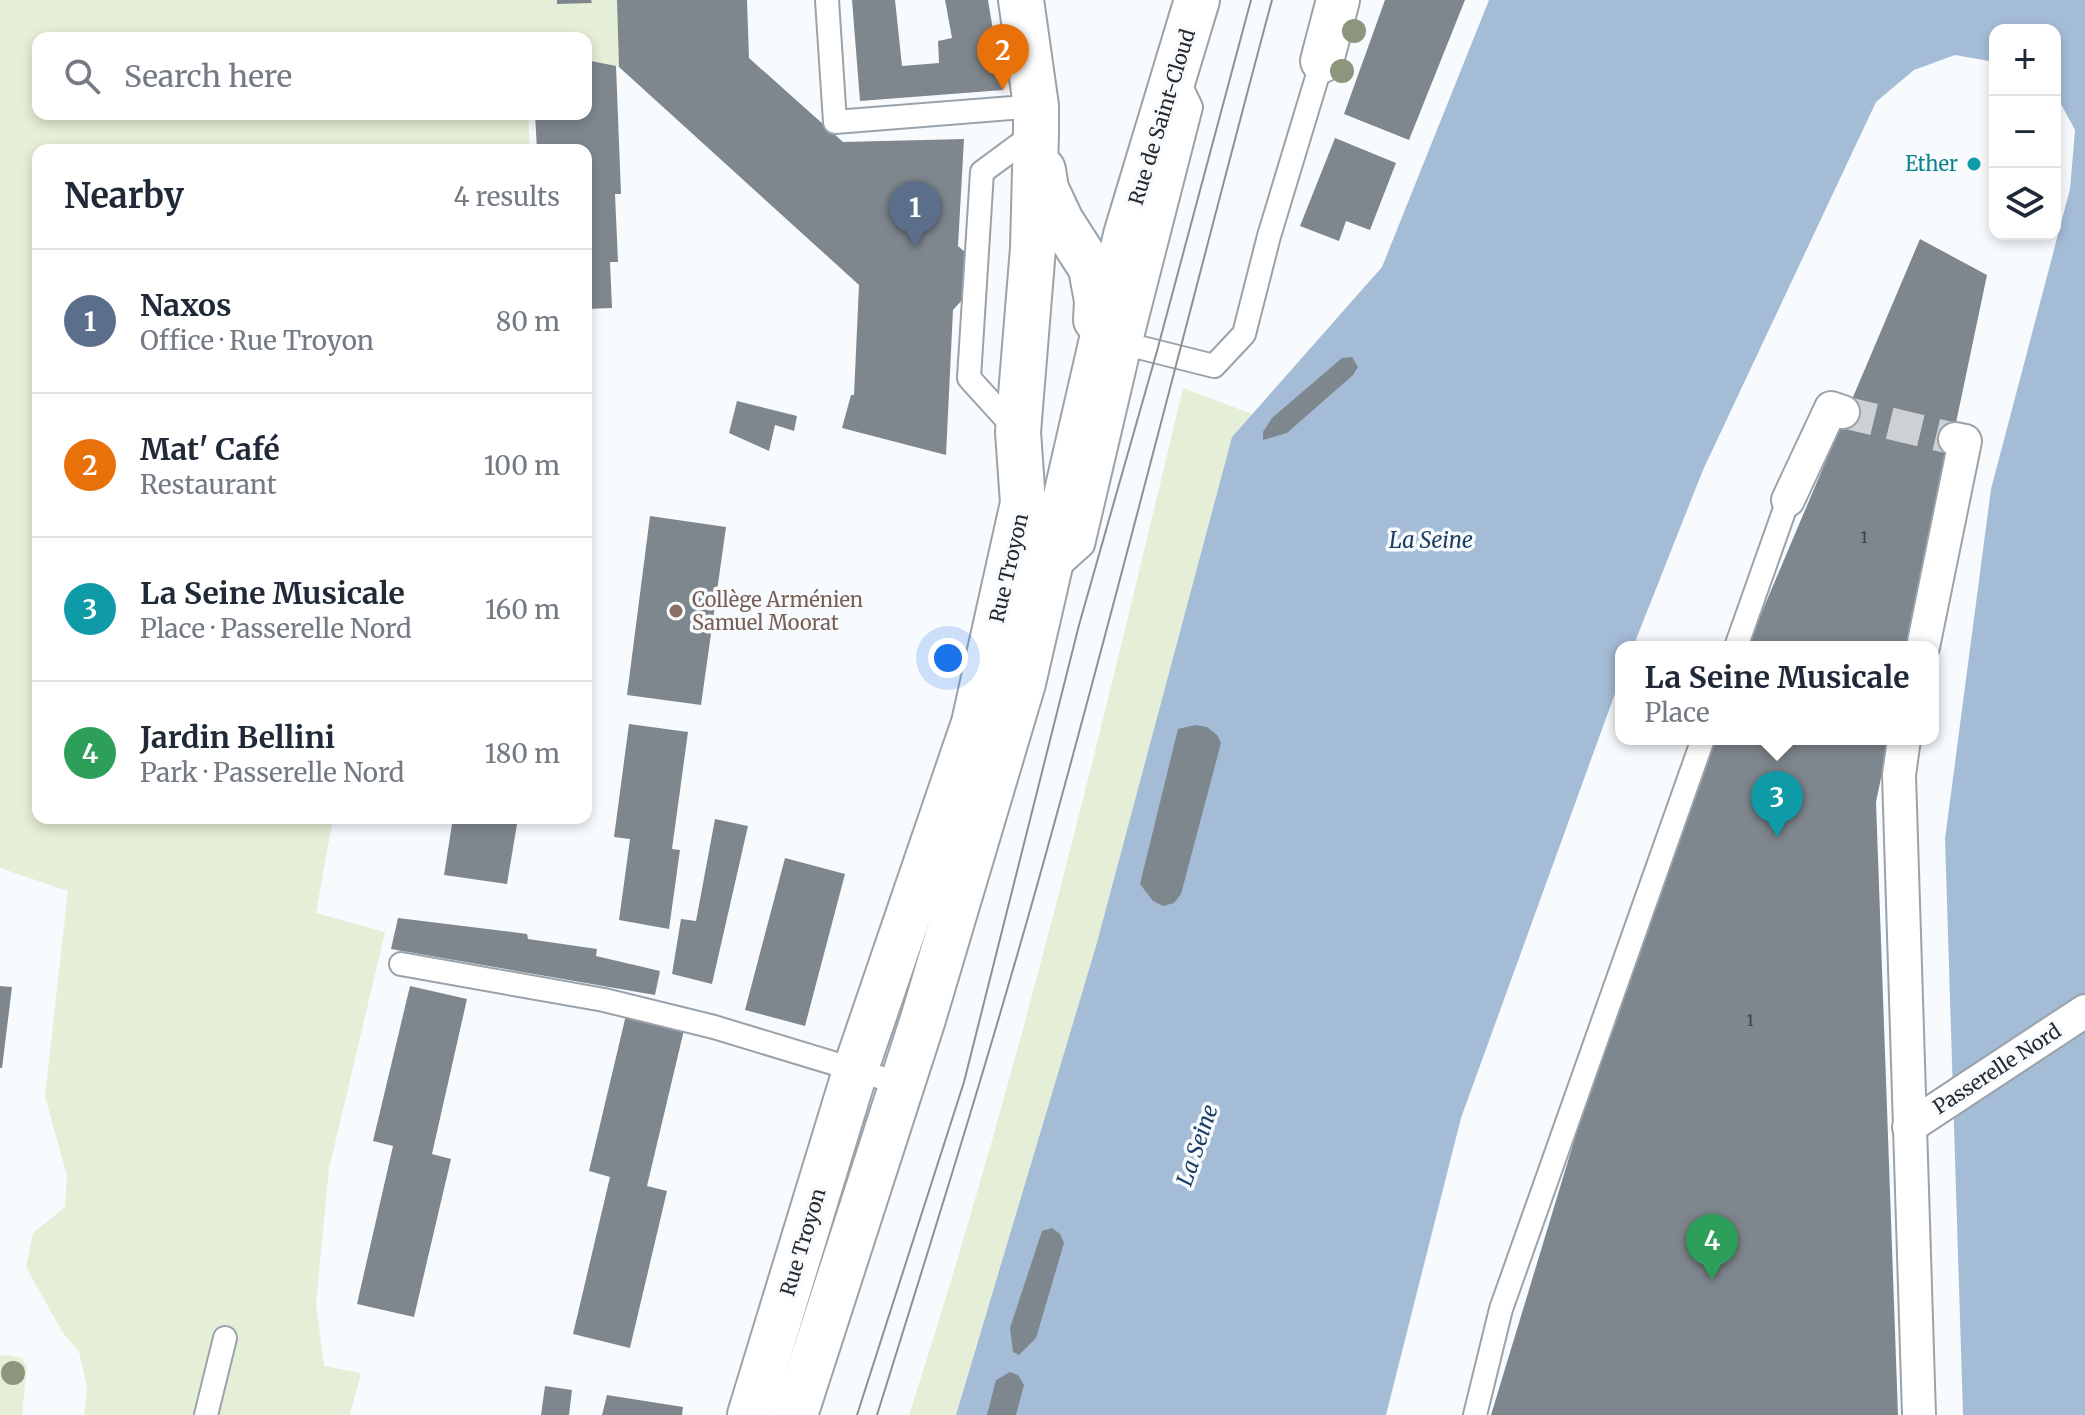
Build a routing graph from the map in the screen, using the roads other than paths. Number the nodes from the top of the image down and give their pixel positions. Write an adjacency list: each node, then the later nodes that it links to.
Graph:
1 (827, 0): 7 (lane)
2 (1021, 0): 7 (main road, Rue Troyon)
3 (1197, 0): 6 (main road, Rue de Saint-Cloud)
4 (1338, 0): 5 (street)
5 (1322, 61): 10 (lane)
6 (1175, 74): 9 (main road, Rue de Saint-Cloud); 10 (lane)
7 (1036, 119): 8 (main road); 22 (main road, Rue Troyon)
8 (1061, 221): 9 (main road); 11 (main road)
9 (1126, 235): 11 (main road, Rue Troyon)
10 (1130, 345): 15 (lane)
11 (1091, 381): 15 (main road, Rue Troyon)
12 (1843, 412): 14 (street)
13 (1955, 439): 17 (street)
14 (1788, 500): 16 (lane)
15 (1045, 579): 23 (main road, Rue Troyon)
16 (1738, 641)
17 (1924, 641)
18 (1701, 745): 29 (lane)
19 (1903, 745): 24 (street)
20 (401, 964): 22 (lane)
21 (2085, 1011): 24 (street, Passerelle Nord)
22 (856, 1068): 23 (lane); 27 (main road, Rue Troyon)
23 (902, 1084): 28 (main road, Rue Troyon)
24 (1909, 1127): 30 (street)
25 (225, 1338): 26 (lane)
26 (206, 1415)
27 (750, 1415)
28 (795, 1415)
29 (1475, 1415)
30 (1919, 1415)

